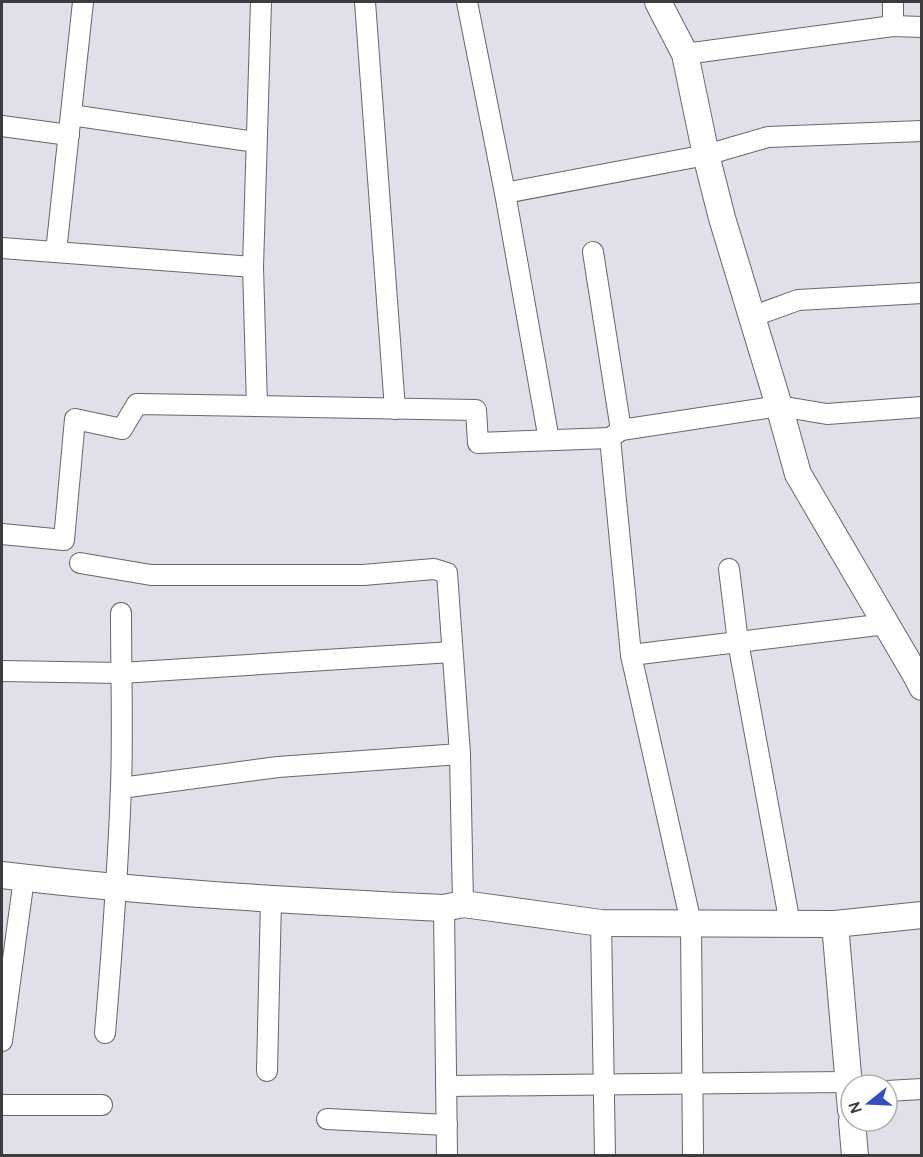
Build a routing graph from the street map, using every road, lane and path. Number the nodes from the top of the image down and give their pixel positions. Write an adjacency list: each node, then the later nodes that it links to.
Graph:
1 (83, 2): 10 (street)
2 (261, 2): 14 (street)
3 (365, 2): 26 (street)
4 (467, 2): 16 (street)
5 (657, 2): 9 (street)
6 (893, 2): 7 (street)
7 (893, 26): 8 (street); 9 (street)
8 (921, 27)
9 (685, 54): 15 (street)
10 (71, 115): 13 (street); 14 (street)
11 (2, 126): 13 (street)
12 (921, 131): 15 (street)
13 (69, 135): 18 (street)
14 (256, 142): 20 (street)
15 (706, 155): 16 (street); 22 (street)
16 (506, 193): 28 (street)
17 (2, 248): 18 (street)
18 (56, 252): 20 (street)
19 (593, 252): 27 (street)
20 (253, 267): 23 (street)
21 (921, 293): 22 (street)
22 (751, 317): 24 (street)
23 (257, 406): 26 (street); 29 (street)
24 (779, 406): 25 (street); 27 (street); 33 (street)
25 (921, 407)
26 (395, 409): 28 (street)
27 (615, 434): 28 (street); 36 (street)
28 (549, 440)
29 (2, 534)
30 (80, 563): 35 (street)
31 (729, 569): 34 (street)
32 (121, 613): 38 (street)
33 (886, 624): 34 (street); 39 (street)
34 (738, 642): 36 (street); 49 (street)
35 (452, 652): 38 (street); 40 (street)
36 (631, 655): 48 (street)
37 (2, 671): 38 (street)
38 (121, 673): 41 (street)
39 (920, 680)
40 (460, 754): 41 (street); 45 (street)
41 (121, 788): 43 (street)
42 (13, 877): 43 (street); 52 (street)
43 (117, 888): 44 (street); 51 (street)
44 (271, 900): 45 (street); 53 (street)
45 (454, 906): 47 (street); 57 (street)
46 (921, 915): 50 (street)
47 (601, 923): 48 (street); 56 (street)
48 (691, 923): 49 (street); 55 (street)
49 (790, 924): 50 (street)
50 (836, 924): 54 (street)
51 (105, 1033)
52 (2, 1041)
53 (267, 1071)
54 (848, 1073)
55 (692, 1083): 56 (street); 60 (street); 68 (street)
56 (604, 1084): 57 (street); 67 (street)
57 (446, 1086): 64 (street)
58 (921, 1089): 59 (street)
59 (899, 1090)
60 (839, 1094)
61 (2, 1104): 62 (street)
62 (102, 1105)
63 (327, 1119): 64 (street)
64 (447, 1125): 66 (street)
65 (853, 1133): 69 (street)
66 (447, 1155)
67 (605, 1155)
68 (693, 1155)
69 (855, 1155)

